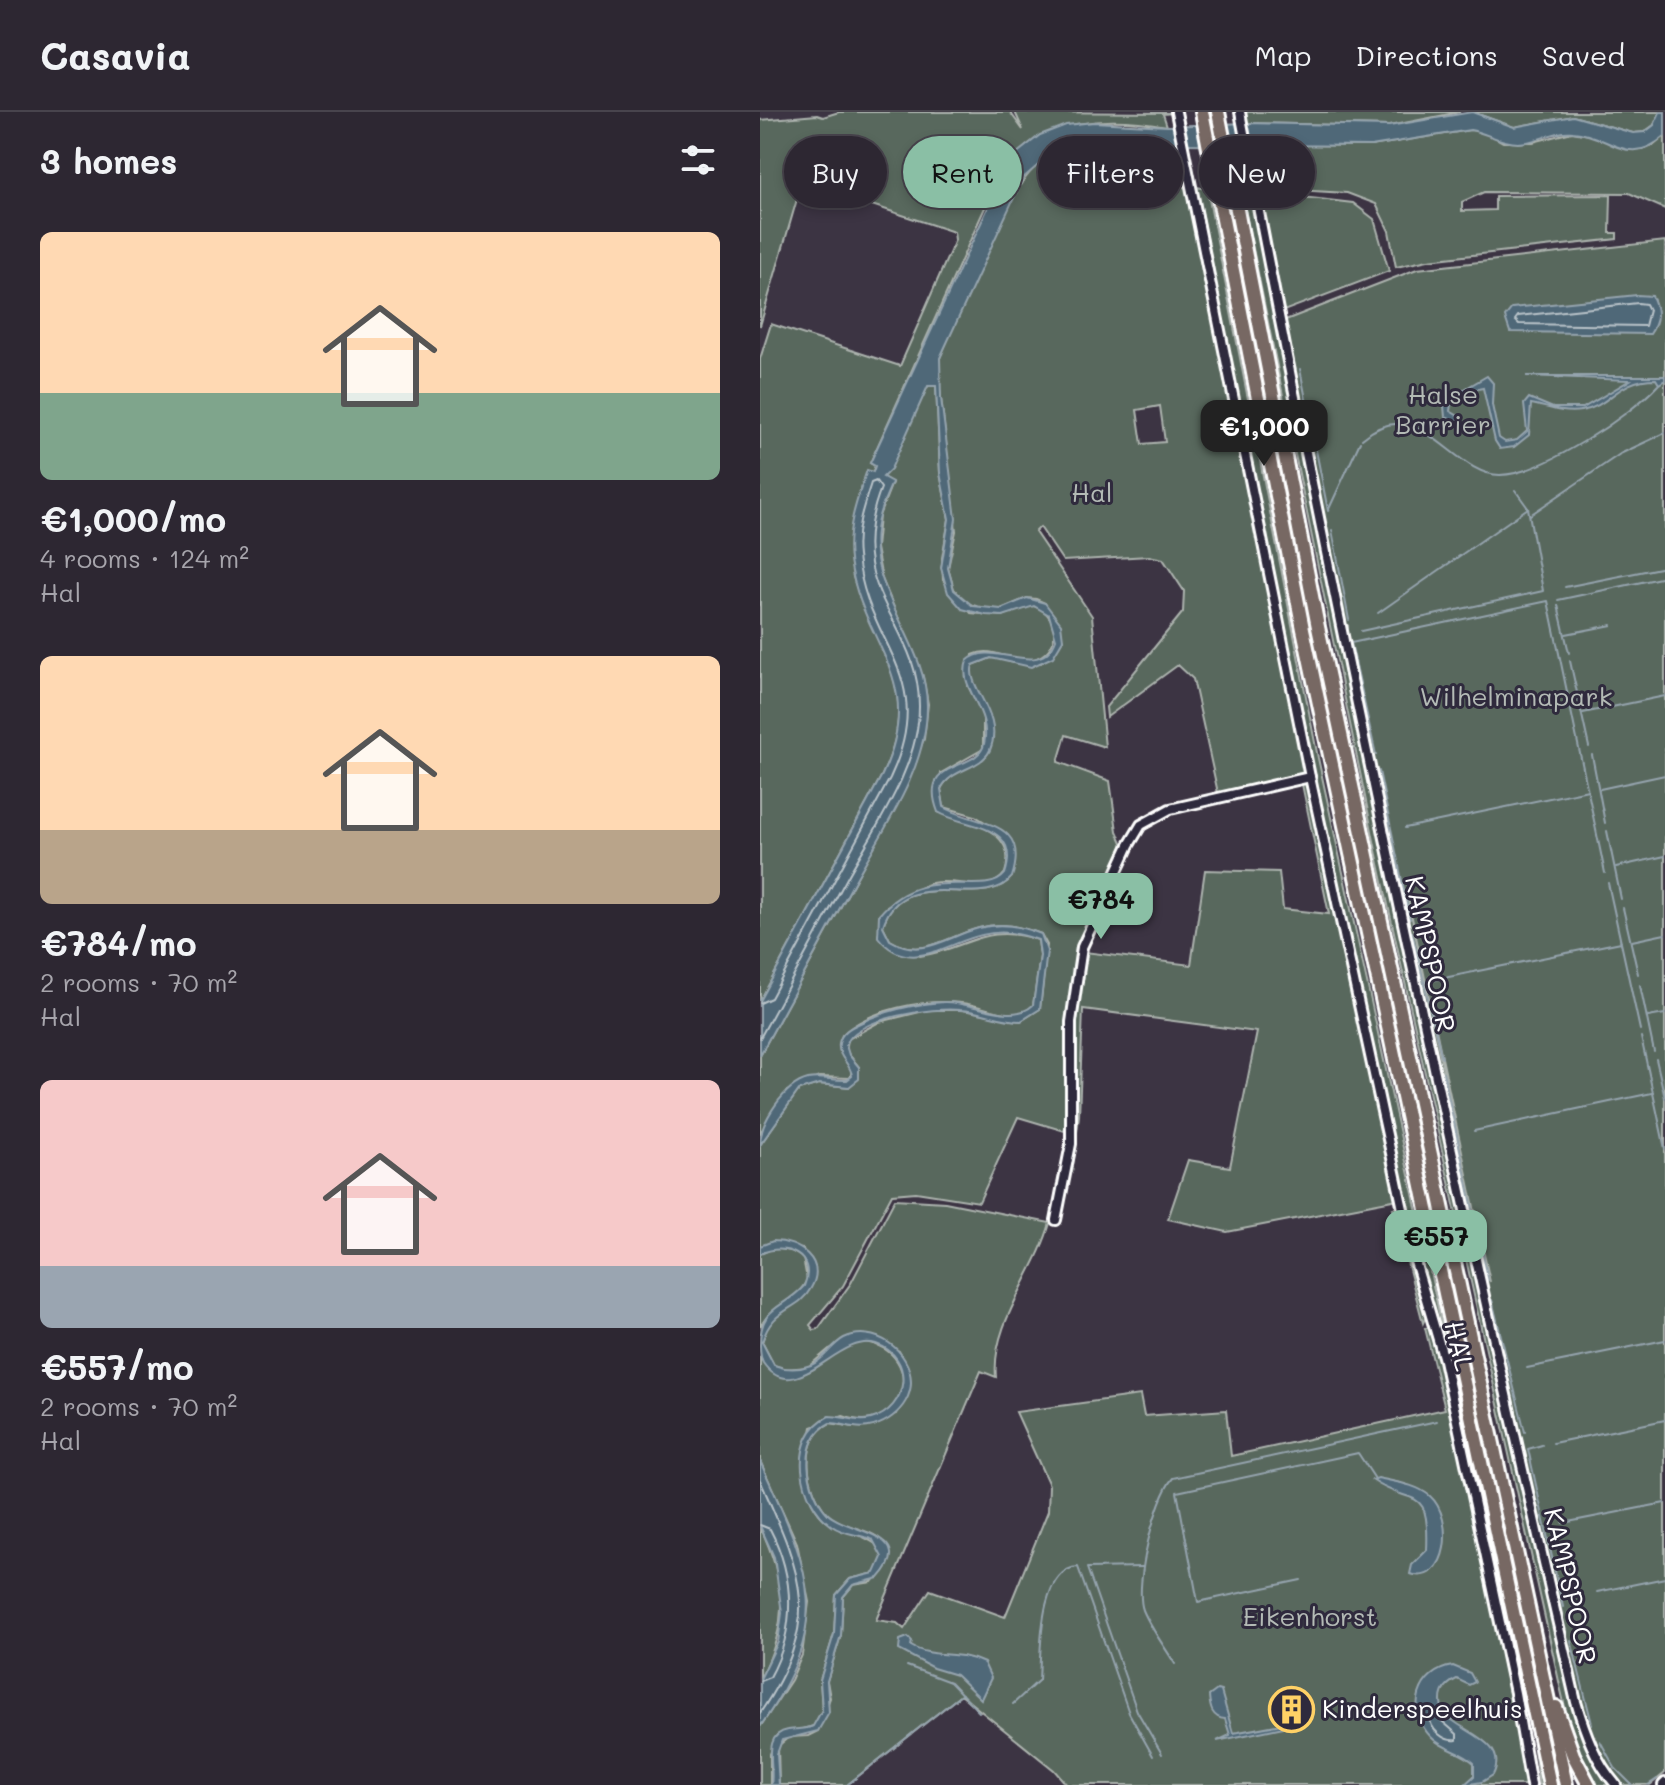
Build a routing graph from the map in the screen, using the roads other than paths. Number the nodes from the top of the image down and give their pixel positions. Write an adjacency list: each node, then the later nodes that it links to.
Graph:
1 (1176, 114): 5 (street, HAL)
2 (1203, 114): 9 (highway)
3 (1218, 115): 7 (highway)
4 (1241, 116): 12 (street, KAMPSPOOR)
5 (1310, 777): 6 (street); 8 (street, HAL)
6 (1056, 1220)
7 (1537, 1651): 10 (highway); 11 (highway)
8 (1531, 1785)
9 (1550, 1785)
10 (1566, 1785)
11 (1589, 1785)
12 (1616, 1785)

